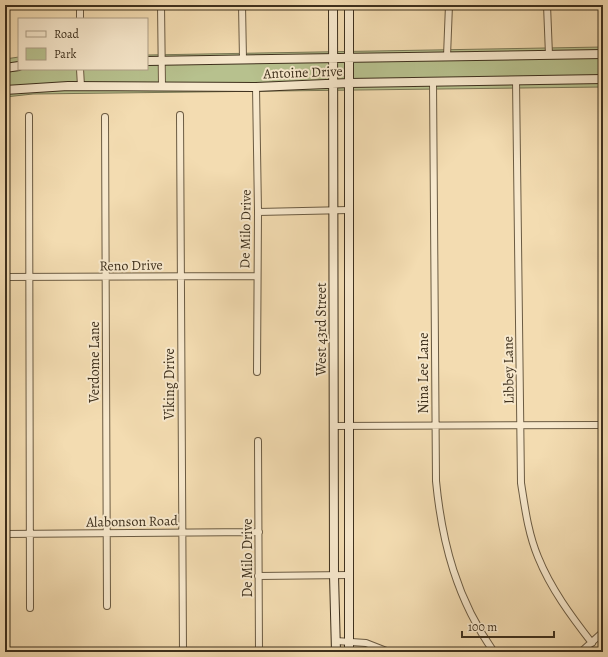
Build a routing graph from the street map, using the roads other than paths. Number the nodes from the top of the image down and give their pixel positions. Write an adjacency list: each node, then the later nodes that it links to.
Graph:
1 (80, 5): 8 (street)
2 (161, 5): 16 (street)
3 (242, 5): 14 (street)
4 (333, 5): 12 (main road, West 43rd Street)
5 (349, 5): 13 (main road, West 43rd Street)
6 (449, 5): 11 (street)
7 (547, 5): 9 (street)
8 (80, 18)
9 (549, 54): 10 (main road, Antoine Drive); 11 (main road, Antoine Drive)
10 (603, 54): 20 (street)
11 (447, 56): 13 (main road, Antoine Drive)
12 (332, 57): 13 (main road, Antoine Drive); 14 (main road, Antoine Drive); 23 (main road, West 43rd Street)
13 (349, 57): 24 (main road, West 43rd Street)
14 (243, 59): 16 (main road, Antoine Drive)
15 (148, 60): 16 (main road, Antoine Drive)
16 (162, 60): 26 (street)
17 (18, 66): 18 (main road)
18 (5, 68)
19 (80, 70): 25 (street)
20 (603, 79): 21 (main road, Antoine Drive); 40 (street)
21 (516, 80): 22 (main road, Antoine Drive); 46 (street, Libbey Lane)
22 (433, 82): 24 (main road, Antoine Drive); 50 (street, Nina Lee Lane)
23 (332, 83): 24 (main road, Antoine Drive); 27 (main road, Antoine Drive); 32 (main road, West 43rd Street)
24 (349, 83): 33 (main road, West 43rd Street)
25 (81, 86): 26 (main road, Antoine Drive); 28 (main road, Antoine Drive)
26 (162, 86): 27 (main road, Antoine Drive)
27 (256, 87): 34 (street, De Milo Drive)
28 (5, 90)
29 (29, 116): 38 (street)
30 (180, 116): 35 (street, Viking Drive)
31 (105, 117): 39 (street, Verdome Lane)
32 (333, 210): 33 (street); 34 (street); 41 (main road, West 43rd Street)
33 (348, 210): 42 (main road, West 43rd Street)
34 (258, 212): 36 (street, De Milo Drive)
35 (180, 276): 36 (street, Reno Drive); 39 (street, Reno Drive); 54 (street, Viking Drive)
36 (257, 276): 44 (street, De Milo Drive)
37 (5, 277): 38 (street, Reno Drive)
38 (29, 277): 39 (street, Reno Drive); 56 (street)
39 (106, 277): 53 (street, Verdome Lane)
40 (603, 315)
41 (334, 319): 42 (main road); 48 (main road, West 43rd Street)
42 (348, 319): 49 (main road, West 43rd Street)
43 (603, 349): 45 (street)
44 (257, 372)
45 (603, 387)
46 (520, 424): 47 (street); 50 (street); 65 (street, Libbey Lane)
47 (603, 425)
48 (334, 426): 49 (street); 57 (main road, West 43rd Street)
49 (350, 426): 50 (street); 58 (main road, West 43rd Street)
50 (435, 426): 71 (street, Nina Lee Lane)
51 (258, 440): 52 (street, De Milo Drive)
52 (259, 532): 54 (street, Alabonson Road); 59 (street, De Milo Drive)
53 (107, 533): 54 (street, Alabonson Road); 56 (street, Alabonson Road); 60 (street, Verdome Lane)
54 (182, 533): 66 (street, Viking Drive)
55 (5, 534): 56 (street, Alabonson Road)
56 (30, 534): 61 (street)
57 (334, 575): 58 (street); 59 (street); 63 (main road, West 43rd Street)
58 (348, 575): 64 (main road, West 43rd Street)
59 (258, 576): 67 (street, De Milo Drive)
60 (107, 606)
61 (30, 608)
62 (603, 632): 65 (street)
63 (336, 641): 64 (street); 68 (main road, West 43rd Street)
64 (349, 642): 69 (main road, West 43rd Street); 70 (street)
65 (592, 642): 72 (street)
66 (183, 652)
67 (259, 652)
68 (336, 652)
69 (349, 652)
70 (389, 652)
71 (494, 652)
72 (581, 652)

